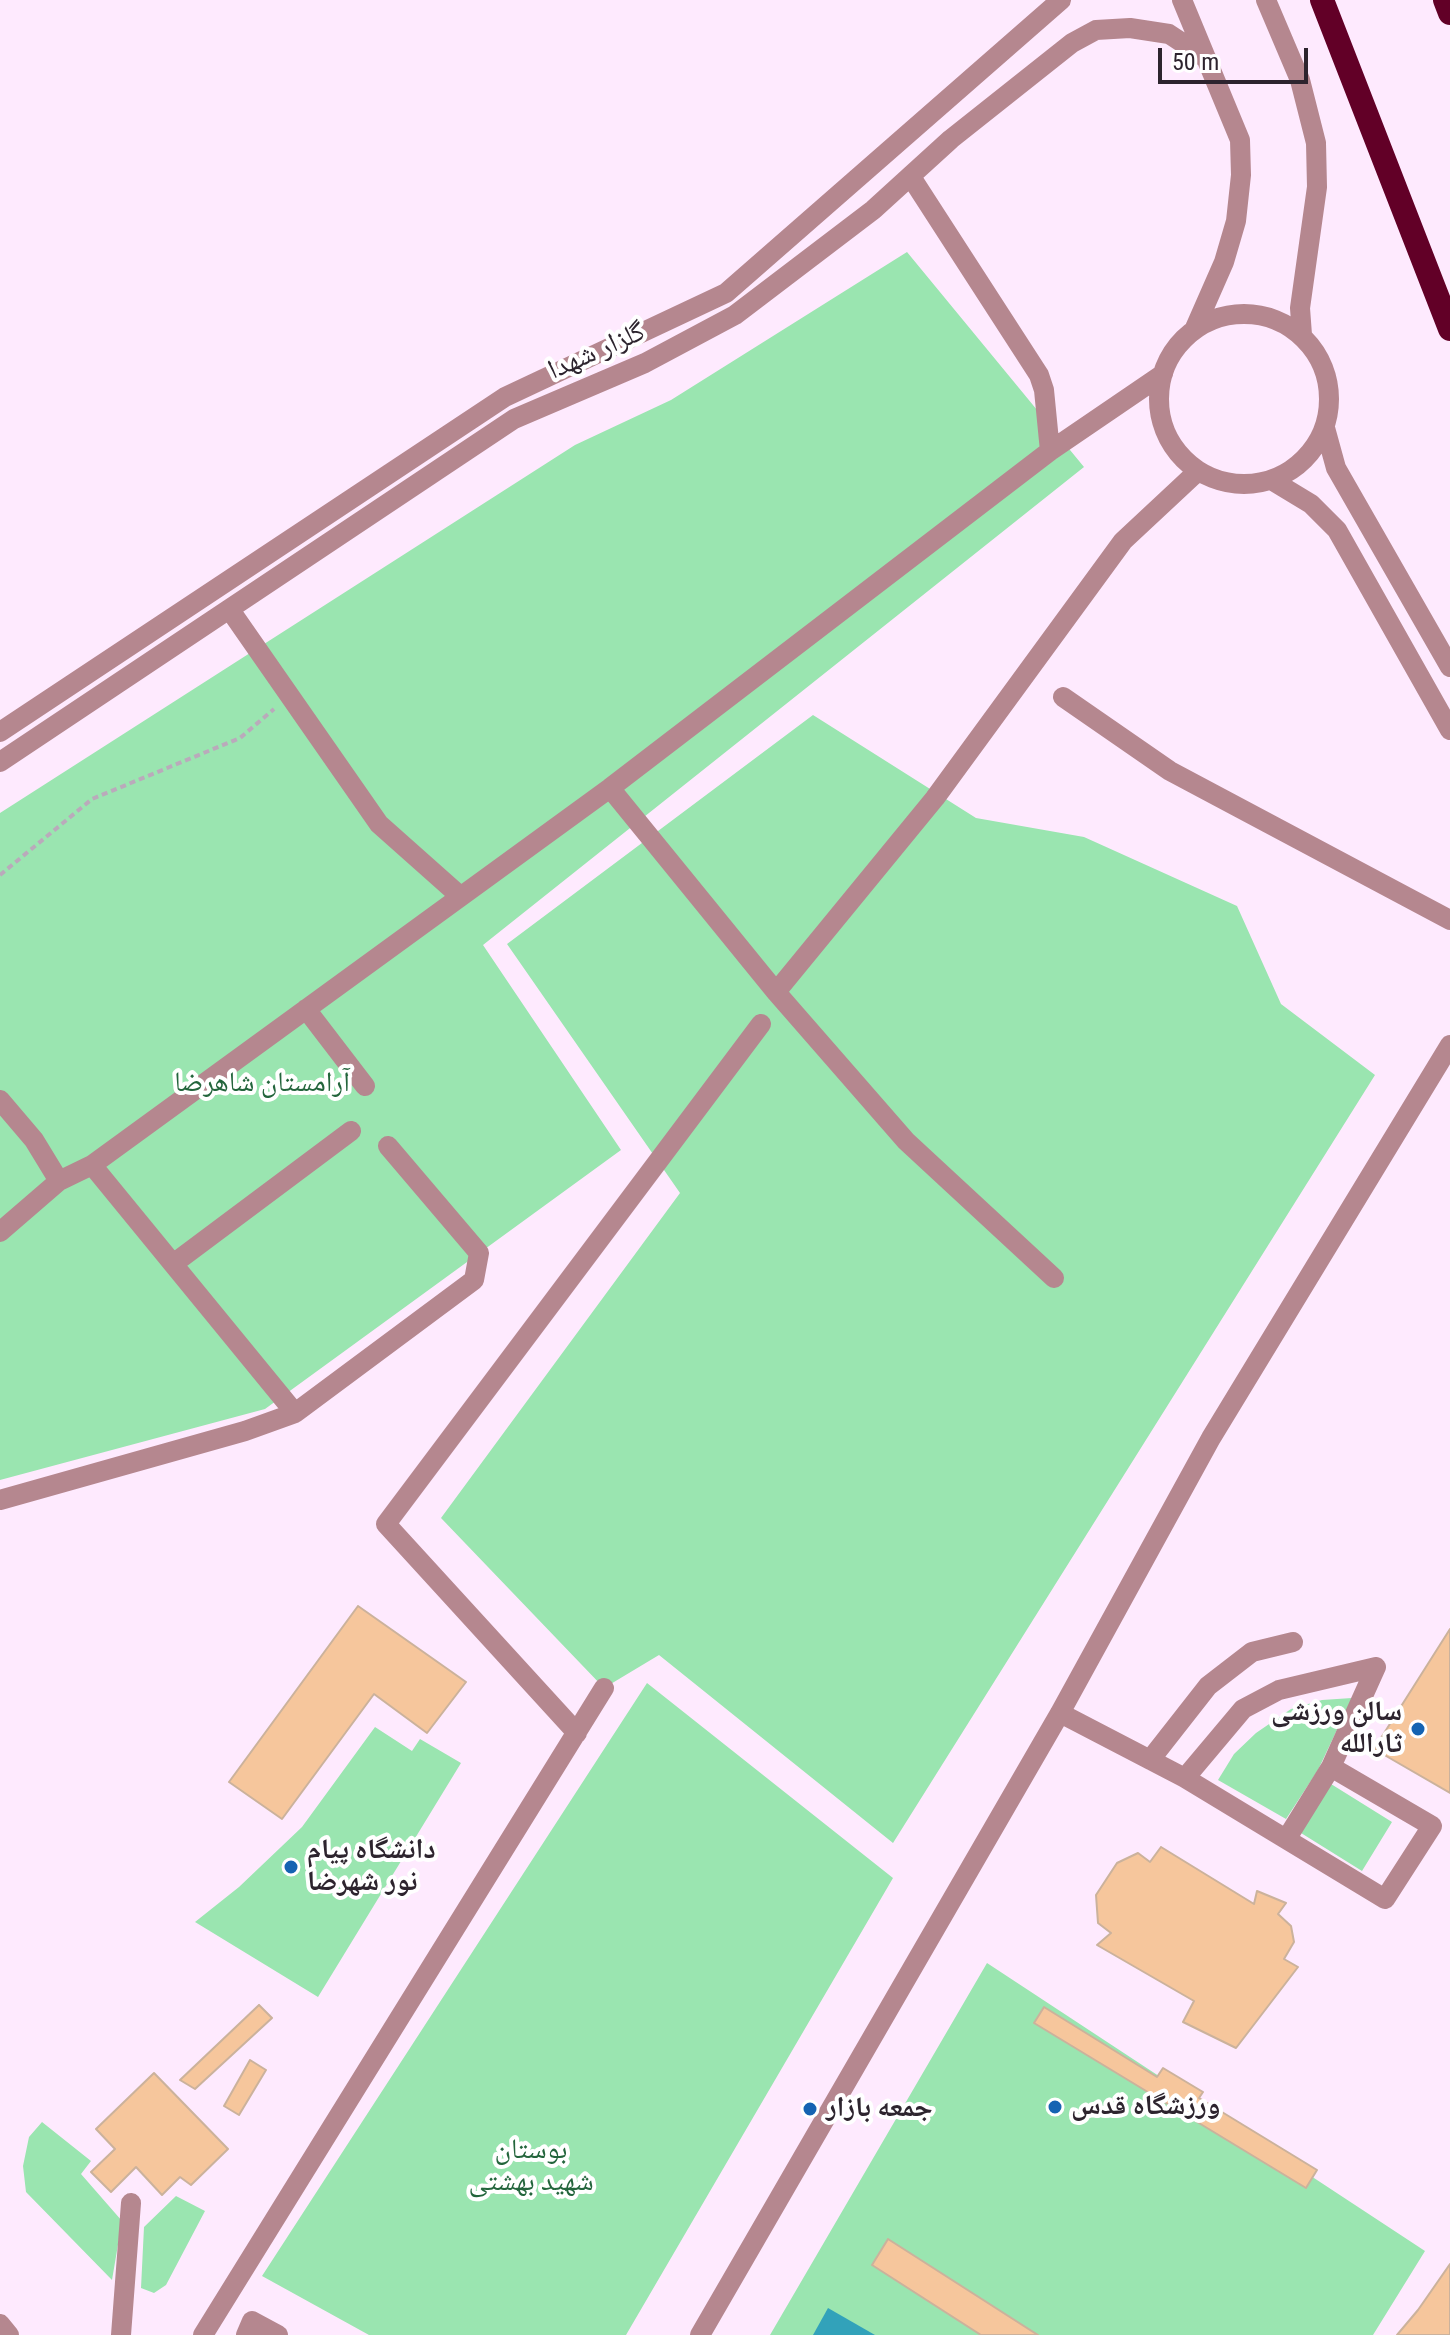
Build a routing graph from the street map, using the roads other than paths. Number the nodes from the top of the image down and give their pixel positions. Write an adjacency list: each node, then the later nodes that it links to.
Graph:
1 (1061, 0): 14 (street, گلزار شهدا)
2 (1182, 0): 7 (street)
3 (1266, 0): 11 (street)
4 (1322, 0): 10 (highway)
5 (1445, 0): 6 (highway)
6 (1450, 13)
7 (1207, 59): 8 (street, گلزار شهدا); 9 (street)
8 (911, 177): 15 (street); 16 (street, گلزار شهدا)
9 (1195, 329): 11 (street); 12 (street)
10 (1450, 329)
11 (1302, 335): 13 (street)
12 (1163, 374): 15 (street); 17 (street)
13 (1325, 428): 18 (street); 20 (street)
14 (428, 445): 16 (street); 23 (street, گلزار شهدا)
15 (1050, 451): 25 (street)
16 (440, 468): 19 (street, گلزار شهدا)
17 (1198, 471): 18 (street); 28 (street)
18 (1273, 481): 22 (street)
19 (230, 610): 24 (street, گلزار شهدا); 26 (street)
20 (1450, 667)
21 (1063, 697): 27 (street)
22 (1450, 730)
23 (0, 732)
24 (0, 762)
25 (610, 788): 26 (street); 28 (street)
26 (460, 896): 29 (street)
27 (1450, 920)
28 (776, 992): 40 (street)
29 (306, 1009): 32 (street); 36 (street)
30 (761, 1024): 46 (street)
31 (1450, 1045): 45 (street)
32 (365, 1086)
33 (0, 1100): 37 (street)
34 (351, 1131): 39 (street)
35 (388, 1146): 41 (street)
36 (92, 1165): 37 (street); 39 (street)
37 (59, 1181): 38 (street)
38 (0, 1232)
39 (173, 1264): 41 (street)
40 (1054, 1278)
41 (295, 1413): 42 (street)
42 (0, 1500)
43 (1293, 1642): 47 (street)
44 (604, 1688): 46 (street)
45 (1060, 1713): 47 (street); 59 (street)
46 (577, 1733): 56 (street)
47 (1150, 1760): 49 (street)
48 (1331, 1767): 49 (street); 50 (street); 51 (street)
49 (1185, 1778): 51 (street)
50 (1441, 1831): 51 (street)
51 (1287, 1838)
52 (131, 2203): 55 (street)
53 (0, 2324): 54 (street)
54 (9, 2335)
55 (121, 2335)
56 (203, 2335)
57 (246, 2335): 58 (street)
58 (278, 2335)
59 (700, 2335)

